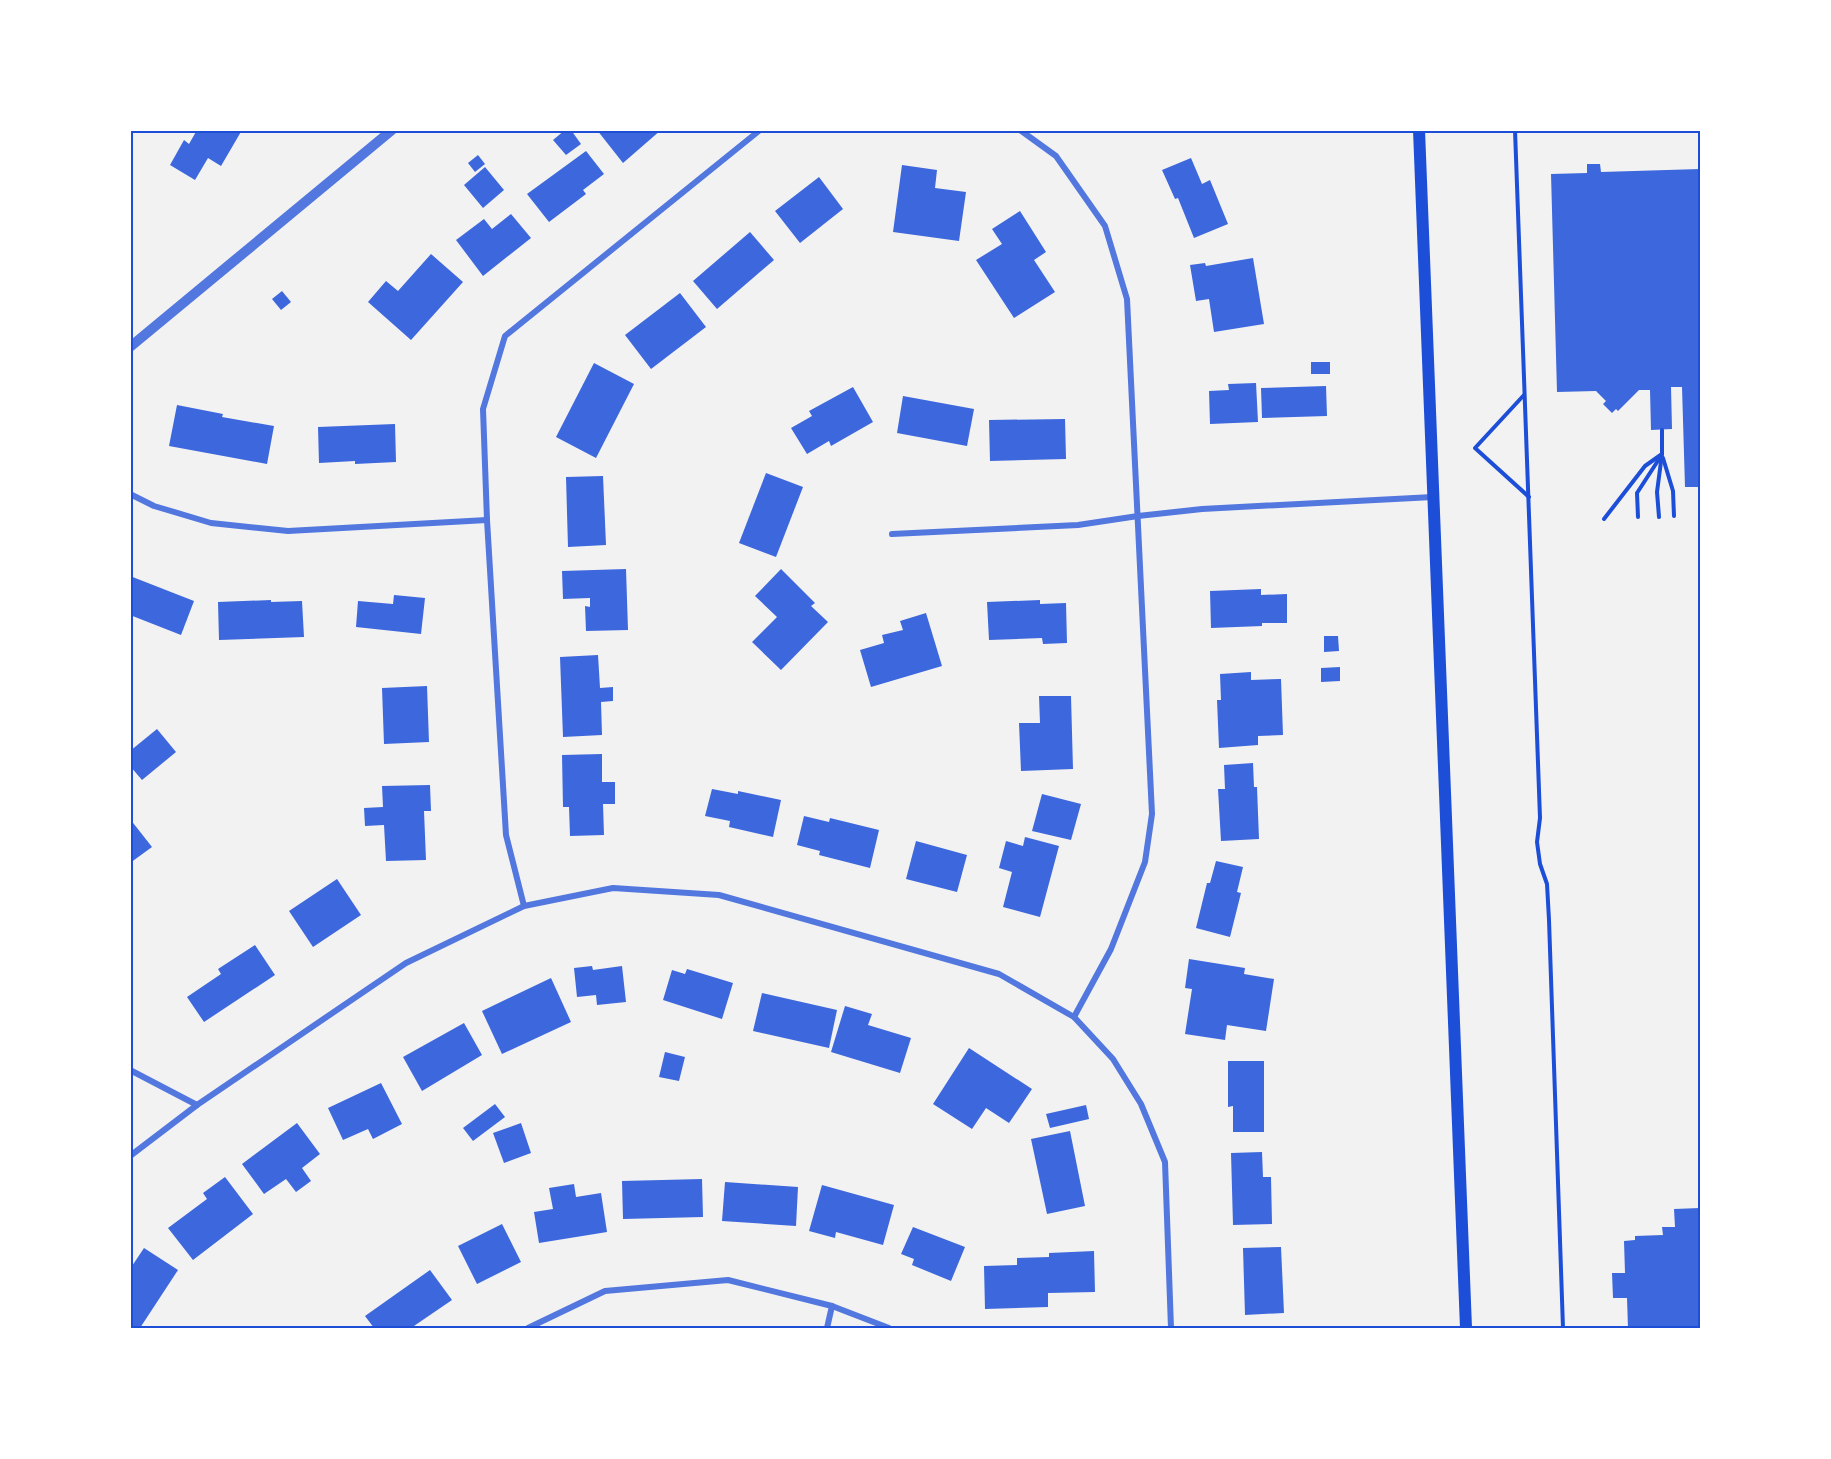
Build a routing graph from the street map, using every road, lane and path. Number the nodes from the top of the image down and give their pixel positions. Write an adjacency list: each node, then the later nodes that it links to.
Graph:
1 (392, 130): 6 (street)
2 (760, 130): 17 (street)
3 (1020, 130): 13 (street)
4 (1419, 130): 11 (main road)
5 (1515, 130): 7 (path)
6 (130, 347)
7 (1524, 394): 12 (path); 12 (path)
8 (1662, 430): 9 (path)
9 (1662, 454): 14 (path); 15 (path); 16 (path); 18 (path)
10 (130, 494): 17 (street)
11 (1434, 497): 13 (street); 30 (main road)
12 (1529, 497): 31 (path)
13 (1138, 516): 19 (street); 21 (street)
14 (1674, 516)
15 (1638, 517)
16 (1659, 517)
17 (487, 519): 20 (street)
18 (1604, 519)
19 (892, 534)
20 (524, 906): 21 (street); 23 (street)
21 (1074, 1017): 29 (street)
22 (130, 1070): 23 (street)
23 (197, 1106): 24 (street)
24 (130, 1156)
25 (832, 1306): 26 (street); 27 (street); 28 (street)
26 (528, 1329)
27 (826, 1329)
28 (889, 1329)
29 (1171, 1329)
30 (1466, 1329)
31 (1563, 1329)

